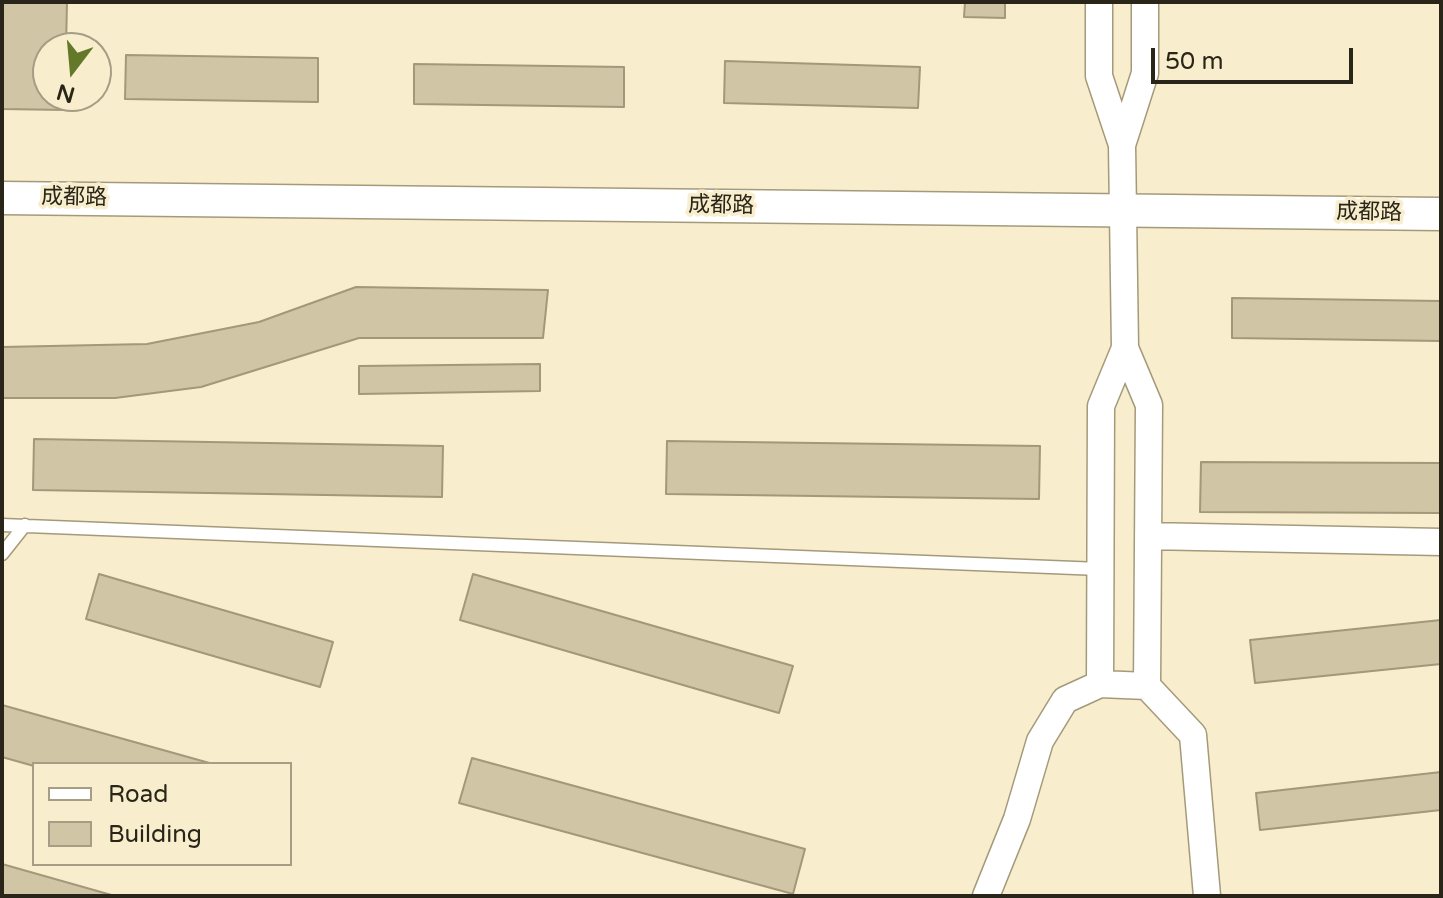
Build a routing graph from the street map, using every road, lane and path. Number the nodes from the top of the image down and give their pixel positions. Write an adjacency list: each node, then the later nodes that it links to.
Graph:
1 (1099, 2): 3 (street)
2 (1145, 2): 3 (street)
3 (1122, 145): 5 (street)
4 (2, 198): 5 (street, 成都路)
5 (1123, 210): 6 (street, 成都路); 7 (street)
6 (1441, 214)
7 (1125, 348): 10 (street); 13 (street)
8 (2, 525): 9 (lane)
9 (25, 525): 12 (lane); 13 (lane)
10 (1148, 536): 11 (street); 15 (street)
11 (1441, 542)
12 (2, 554)
13 (1100, 569): 14 (street)
14 (1100, 684): 15 (street); 16 (street)
15 (1147, 686): 17 (street)
16 (986, 896)
17 (1207, 896)

